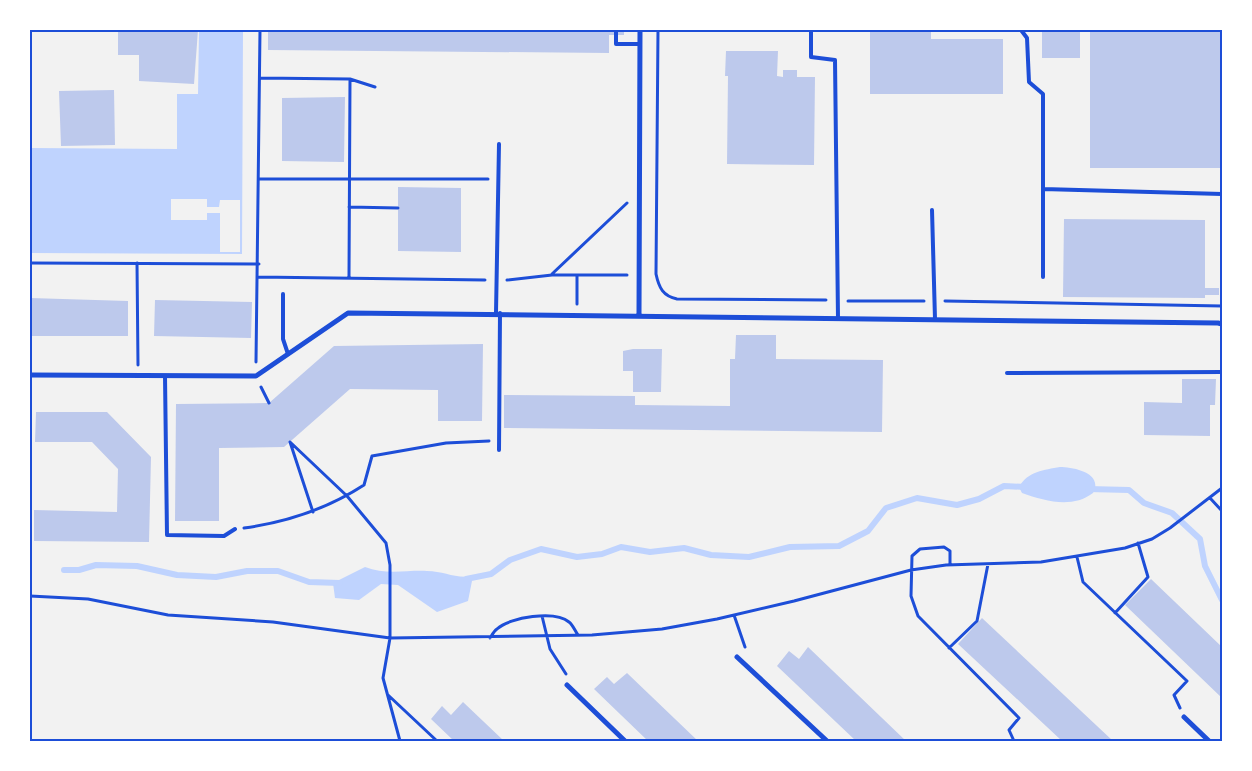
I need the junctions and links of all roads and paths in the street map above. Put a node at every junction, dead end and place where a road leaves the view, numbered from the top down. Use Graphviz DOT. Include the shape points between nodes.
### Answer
graph roads {
  1 [pos="260,30"];
  2 [pos="616,30"];
  3 [pos="640,30"];
  4 [pos="658,30"];
  5 [pos="810,30"];
  6 [pos="1020,30"];
  7 [pos="639,44"];
  8 [pos="260,78"];
  9 [pos="350,79"];
  10 [pos="375,87"];
  11 [pos="499,144"];
  12 [pos="259,178"];
  13 [pos="349,179"];
  14 [pos="498,179"];
  15 [pos="1043,189"];
  16 [pos="1222,194"];
  17 [pos="639,195"];
  18 [pos="349,207"];
  19 [pos="398,208"];
  20 [pos="932,210"];
  21 [pos="30,263"];
  22 [pos="137,263"];
  23 [pos="259,264"];
  24 [pos="639,274"];
  25 [pos="656,274"];
  26 [pos="552,275"];
  27 [pos="576,275"];
  28 [pos="258,276"];
  29 [pos="349,277"];
  30 [pos="1043,277"];
  31 [pos="496,280"];
  32 [pos="283,294"];
  33 [pos="498,313"];
  34 [pos="577,315"];
  35 [pos="639,315"];
  36 [pos="838,318"];
  37 [pos="935,320"];
  38 [pos="1222,324"];
  39 [pos="288,354"];
  40 [pos="1222,372"];
  41 [pos="1007,374"];
  42 [pos="30,375"];
  43 [pos="138,375"];
  44 [pos="164,376"];
  45 [pos="256,376"];
  46 [pos="269,403"];
  47 [pos="499,441"];
  48 [pos="499,450"];
  49 [pos="1222,488"];
  50 [pos="347,496"];
  51 [pos="1210,498"];
  52 [pos="1222,511"];
  53 [pos="313,512"];
  54 [pos="235,529"];
  55 [pos="1138,543"];
  56 [pos="1076,557"];
  57 [pos="988,564"];
  58 [pos="950,565"];
  59 [pos="911,570"];
  60 [pos="30,596"];
  61 [pos="1115,612"];
  62 [pos="734,615"];
  63 [pos="542,616"];
  64 [pos="578,636"];
  65 [pos="546,637"];
  66 [pos="390,638"];
  67 [pos="490,638"];
  68 [pos="949,648"];
  69 [pos="737,657"];
  70 [pos="567,685"];
  71 [pos="388,695"];
  72 [pos="1184,717"];
  73 [pos="400,741"];
  74 [pos="437,741"];
  75 [pos="625,741"];
  76 [pos="827,741"];
  77 [pos="1014,741"];
  78 [pos="1209,741"];
  1 -- 8 [label="path"];
  2 -- 7 [label="lane" via="616,44"];
  3 -- 7 [label="street"];
  4 -- 25 [label="path"];
  5 -- 36 [label="lane" via="811,57 835,60"];
  6 -- 15 [label="lane" via="1027,38 1030,82 1043,94"];
  7 -- 17 [label="street"];
  8 -- 9 [label="path"];
  8 -- 12 [label="path"];
  9 -- 10 [label="path"];
  9 -- 13 [label="path"];
  11 -- 14 [label="lane"];
  12 -- 13 [label="path"];
  12 -- 23 [label="path"];
  13 -- 14 [label="path"];
  13 -- 18 [label="path"];
  14 -- 31 [label="lane"];
  15 -- 16 [label="lane"];
  15 -- 30 [label="lane"];
  17 -- 24 [label="street"];
  17 -- 26 [label="path" via="624,204"];
  18 -- 19 [label="path"];
  18 -- 29 [label="path"];
  20 -- 37 [label="lane"];
  21 -- 22 [label="path"];
  22 -- 23 [label="path"];
  22 -- 43 [label="path"];
  23 -- 28 [label="path"];
  24 -- 27 [label="path"];
  24 -- 35 [label="street"];
  26 -- 27 [label="path"];
  26 -- 31 [label="path"];
  27 -- 34 [label="path"];
  28 -- 29 [label="path"];
  28 -- 45 [label="path"];
  29 -- 31 [label="path"];
  31 -- 33 [label="lane"];
  32 -- 39 [label="lane" via="283,339"];
  33 -- 34 [label="street"];
  33 -- 39 [label="street" via="348,313"];
  33 -- 47 [label="lane"];
  34 -- 35 [label="street"];
  35 -- 36 [label="street"];
  36 -- 37 [label="street"];
  37 -- 38 [label="street"];
  39 -- 45 [label="street"];
  40 -- 41 [label="lane"];
  42 -- 43 [label="street"];
  43 -- 44 [label="street"];
  44 -- 45 [label="street"];
  44 -- 54 [label="lane" via="167,534 224,536"];
  45 -- 46 [label="path"];
  47 -- 48 [label="lane"];
  47 -- 50 [label="path" via="446,443 372,456 364,485"];
  49 -- 51 [label="path"];
  50 -- 53 [label="path"];
  50 -- 53 [label="path" via="290,442"];
  50 -- 66 [label="path" via="386,543 390,565"];
  51 -- 52 [label="path"];
  51 -- 55 [label="path" via="1170,528"];
  53 -- 54 [label="path" via="273,524"];
  55 -- 56 [label="path"];
  55 -- 61 [label="path" via="1148,577"];
  56 -- 57 [label="path"];
  56 -- 61 [label="path" via="1084,582"];
  57 -- 58 [label="path"];
  57 -- 68 [label="path" via="977,621"];
  58 -- 59 [label="path"];
  58 -- 59 [label="path" via="950,551 934,546 916,552"];
  59 -- 62 [label="path"];
  59 -- 68 [label="path" via="912,596 918,616"];
  60 -- 66 [label="path" via="88,599 168,615 273,622"];
  61 -- 72 [label="path" via="1187,682 1174,695"];
  62 -- 64 [label="path" via="662,629"];
  62 -- 69 [label="path" via="746,648"];
  63 -- 64 [label="path" via="570,622"];
  63 -- 65 [label="path"];
  63 -- 67 [label="path" via="505,624 497,628"];
  64 -- 65 [label="path"];
  65 -- 67 [label="path"];
  65 -- 70 [label="path" via="550,649 566,671"];
  66 -- 67 [label="path"];
  66 -- 71 [label="path" via="383,678"];
  68 -- 77 [label="path" via="1019,718 1009,730"];
  69 -- 76 [label="street"];
  70 -- 75 [label="street"];
  71 -- 73 [label="path"];
  71 -- 74 [label="path"];
  72 -- 78 [label="street"];
}
